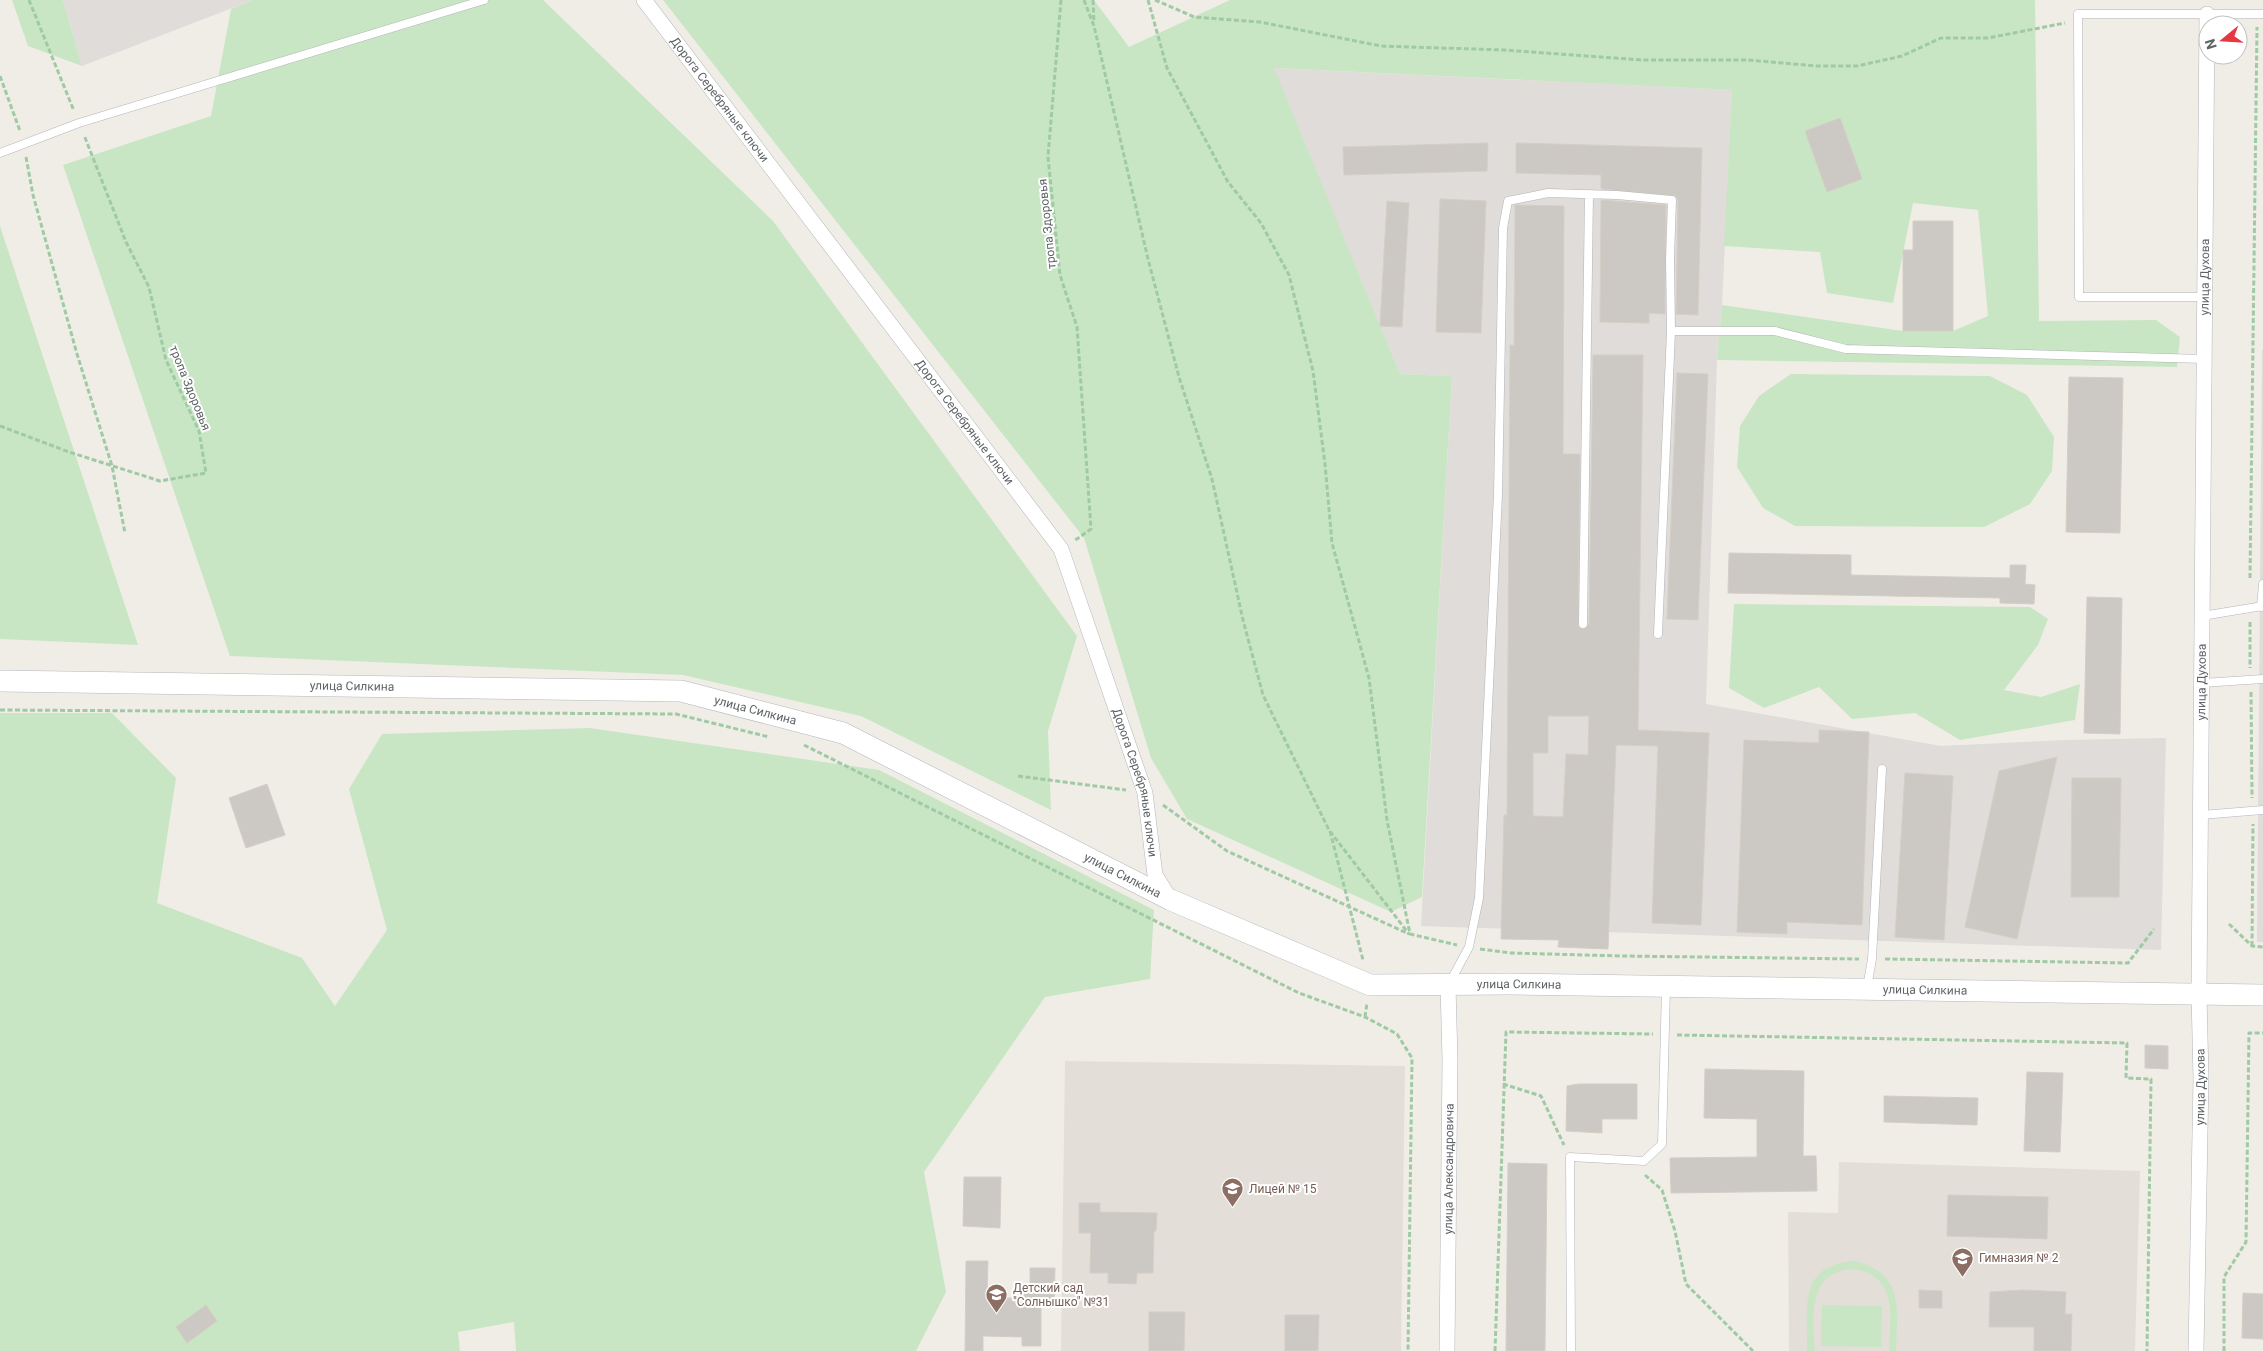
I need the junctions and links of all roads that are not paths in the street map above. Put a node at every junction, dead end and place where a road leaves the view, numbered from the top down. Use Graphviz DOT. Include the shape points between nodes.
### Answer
graph roads {
  1 [pos="484,0"];
  2 [pos="644,0"];
  3 [pos="2207,14"];
  4 [pos="2260,14"];
  5 [pos="0,153"];
  6 [pos="1589,194"];
  7 [pos="2205,296"];
  8 [pos="1671,331"];
  9 [pos="2204,360"];
  10 [pos="2263,584"];
  11 [pos="2262,607"];
  12 [pos="2202,616"];
  13 [pos="1583,624"];
  14 [pos="1658,634"];
  15 [pos="2263,679"];
  16 [pos="0,681"];
  17 [pos="2202,683"];
  18 [pos="1882,769"];
  19 [pos="2263,810"];
  20 [pos="2201,815"];
  21 [pos="1171,900"];
  22 [pos="1448,986"];
  23 [pos="1666,986"];
  24 [pos="1866,990"];
  25 [pos="2199,994"];
  26 [pos="2263,995"];
  27 [pos="1447,1351"];
  28 [pos="1571,1351"];
  29 [pos="2196,1351"];
  1 -- 5 [label="lane" via="79,123"];
  2 -- 21 [label="street, Дорога Серебряные ключи" via="1062,549 1145,793 1155,874"];
  3 -- 4 [label="lane"];
  3 -- 7 [label="street, улица Духова"];
  3 -- 7 [label="lane" via="2078,14 2079,297"];
  6 -- 8 [label="lane" via="1672,200"];
  6 -- 13 [label="lane"];
  6 -- 22 [label="lane" via="1548,194 1508,201 1503,228 1498,494 1479,898 1469,947"];
  7 -- 9 [label="street, улица Духова"];
  8 -- 9 [label="lane" via="1774,331 1846,349"];
  8 -- 14 [label="lane"];
  9 -- 12 [label="street, улица Духова"];
  10 -- 11 [label="lane"];
  11 -- 12 [label="lane"];
  12 -- 17 [label="street, улица Духова"];
  15 -- 17 [label="lane"];
  16 -- 21 [label="main road, улица Силкина" via="681,691 843,733"];
  17 -- 20 [label="street, улица Духова"];
  18 -- 24 [label="lane" via="1872,959"];
  19 -- 20 [label="lane"];
  20 -- 25 [label="street, улица Духова"];
  21 -- 22 [label="main road, улица Силкина" via="1370,985"];
  22 -- 23 [label="main road, улица Силкина"];
  22 -- 27 [label="street, улица Александровича"];
  23 -- 24 [label="main road, улица Силкина"];
  23 -- 28 [label="lane" via="1662,1144 1644,1160 1570,1157"];
  24 -- 25 [label="main road, улица Силкина"];
  25 -- 26 [label="main road, улица Силкина"];
  25 -- 29 [label="street, улица Духова" via="2201,1078"];
}
